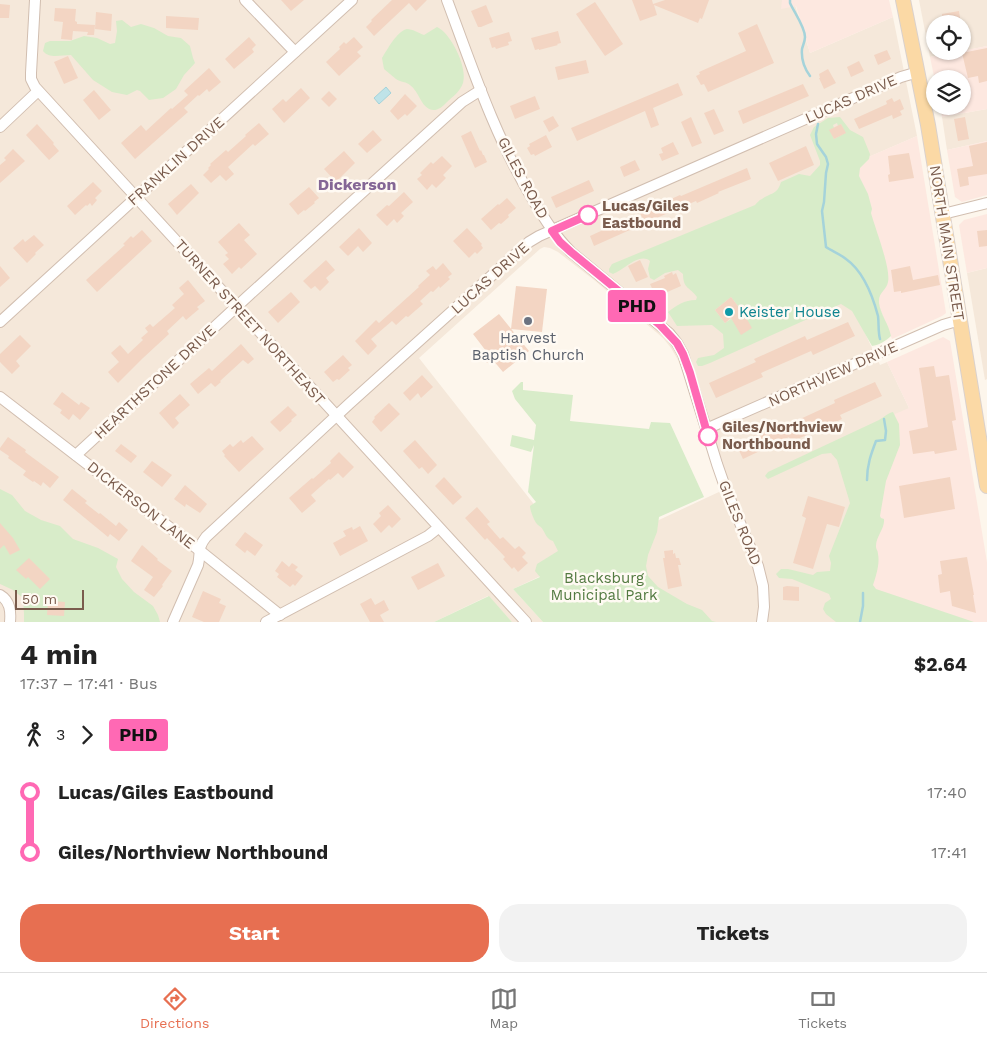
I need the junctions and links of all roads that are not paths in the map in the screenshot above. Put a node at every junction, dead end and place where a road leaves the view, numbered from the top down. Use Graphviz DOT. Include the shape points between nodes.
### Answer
graph roads {
  1 [pos="36,0"];
  2 [pos="245,0"];
  3 [pos="352,0"];
  4 [pos="446,0"];
  5 [pos="903,0"];
  6 [pos="295,52"];
  7 [pos="918,72"];
  8 [pos="481,90"];
  9 [pos="38,91"];
  10 [pos="0,126"];
  11 [pos="136,197"];
  12 [pos="987,203"];
  13 [pos="943,214"];
  14 [pos="552,231"];
  15 [pos="236,307"];
  16 [pos="960,320"];
  17 [pos="0,322"];
  18 [pos="0,397"];
  19 [pos="337,416"];
  20 [pos="706,429"];
  21 [pos="76,455"];
  22 [pos="987,486"];
  23 [pos="438,528"];
  24 [pos="199,550"];
  25 [pos="0,595"];
  26 [pos="280,615"];
  27 [pos="10,622"];
  28 [pos="173,622"];
  29 [pos="266,622"];
  30 [pos="526,622"];
  31 [pos="762,622"];
  1 -- 9 [label="street, TURNER STREET NORTHEAST" via="31,73"];
  2 -- 6 [label="street"];
  3 -- 6 [label="street, FRANKLIN DRIVE"];
  4 -- 8 [label="street, GILES ROAD"];
  5 -- 7 [label="main road, NORTH MAIN STREET"];
  6 -- 11 [label="street, FRANKLIN DRIVE"];
  7 -- 13 [label="main road, NORTH MAIN STREET"];
  7 -- 14 [label="street, LUCAS DRIVE"];
  8 -- 14 [label="street, GILES ROAD" via="514,166"];
  8 -- 15 [label="street, HEARTHSTONE DRIVE" via="462,102"];
  9 -- 10 [label="street"];
  9 -- 11 [label="street, TURNER STREET NORTHEAST"];
  11 -- 15 [label="street, TURNER STREET NORTHEAST"];
  11 -- 17 [label="street, FRANKLIN DRIVE"];
  12 -- 13 [label="street"];
  13 -- 16 [label="main road, NORTH MAIN STREET"];
  14 -- 19 [label="street, LUCAS DRIVE" via="528,242"];
  14 -- 20 [label="street, GILES ROAD" via="571,252 660,325 677,343 690,373"];
  15 -- 19 [label="street, TURNER STREET NORTHEAST"];
  15 -- 21 [label="street, HEARTHSTONE DRIVE"];
  16 -- 20 [label="street, NORTHVIEW DRIVE"];
  16 -- 22 [label="main road, NORTH MAIN STREET"];
  18 -- 21 [label="street, DICKERSON LANE"];
  19 -- 23 [label="street, TURNER STREET NORTHEAST"];
  19 -- 24 [label="street, LUCAS DRIVE" via="206,537"];
  20 -- 31 [label="street, GILES ROAD" via="725,487 758,566 763,586"];
  21 -- 24 [label="street, DICKERSON LANE"];
  23 -- 26 [label="street"];
  23 -- 30 [label="street, TURNER STREET NORTHEAST"];
  24 -- 26 [label="street, DICKERSON LANE"];
  24 -- 28 [label="street, LUCAS DRIVE" via="198,565"];
  25 -- 27 [label="street" via="9,605"];
  26 -- 29 [label="street"];
}
